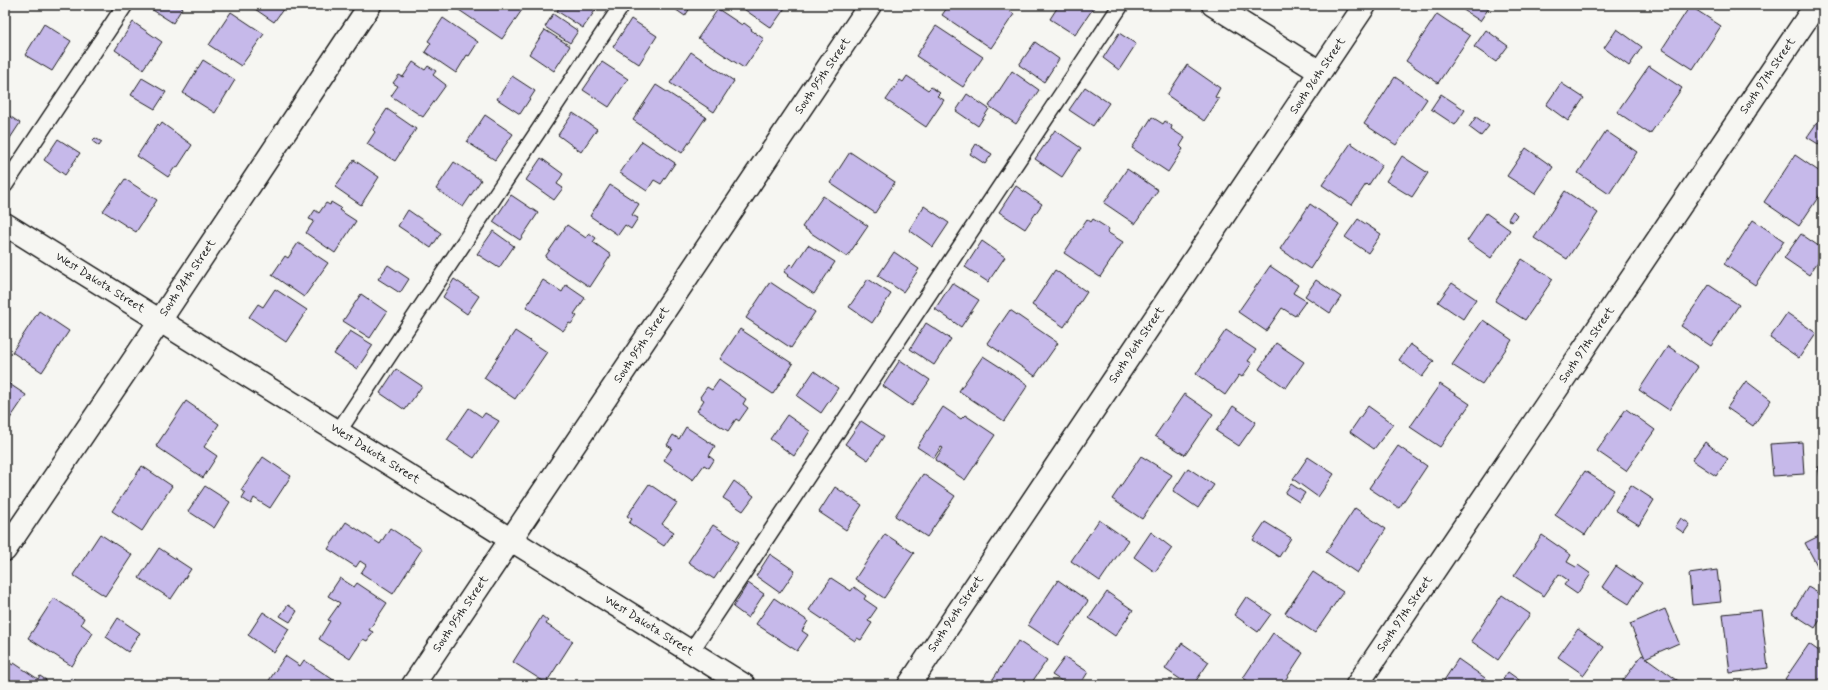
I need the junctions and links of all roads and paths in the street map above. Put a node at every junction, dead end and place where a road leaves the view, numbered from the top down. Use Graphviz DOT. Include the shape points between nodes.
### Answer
graph roads {
  1 [pos="125,5"];
  2 [pos="370,5"];
  3 [pos="622,5"];
  4 [pos="870,5"];
  5 [pos="1121,5"];
  6 [pos="1213,5"];
  7 [pos="1365,5"];
  8 [pos="1816,5"];
  9 [pos="1320,72"];
  10 [pos="5,185"];
  11 [pos="5,224"];
  12 [pos="160,320"];
  13 [pos="338,432"];
  14 [pos="511,539"];
  15 [pos="5,550"];
  16 [pos="690,653"];
  17 [pos="413,685"];
  18 [pos="744,685"];
  19 [pos="909,685"];
  20 [pos="1357,685"];
  1 -- 10 [label="lane"];
  2 -- 12 [label="street, South 94th Street"];
  3 -- 13 [label="lane"];
  4 -- 14 [label="street, South 95th Street"];
  5 -- 16 [label="lane"];
  6 -- 9 [label="street"];
  7 -- 9 [label="street, South 96th Street"];
  8 -- 20 [label="street, South 97th Street"];
  9 -- 19 [label="street, South 96th Street"];
  11 -- 12 [label="street, West Dakota Street"];
  12 -- 13 [label="street, West Dakota Street"];
  12 -- 15 [label="street, South 94th Street"];
  13 -- 14 [label="street, West Dakota Street"];
  14 -- 16 [label="street, West Dakota Street"];
  14 -- 17 [label="street, South 95th Street"];
  16 -- 18 [label="street, West Dakota Street"];
}
